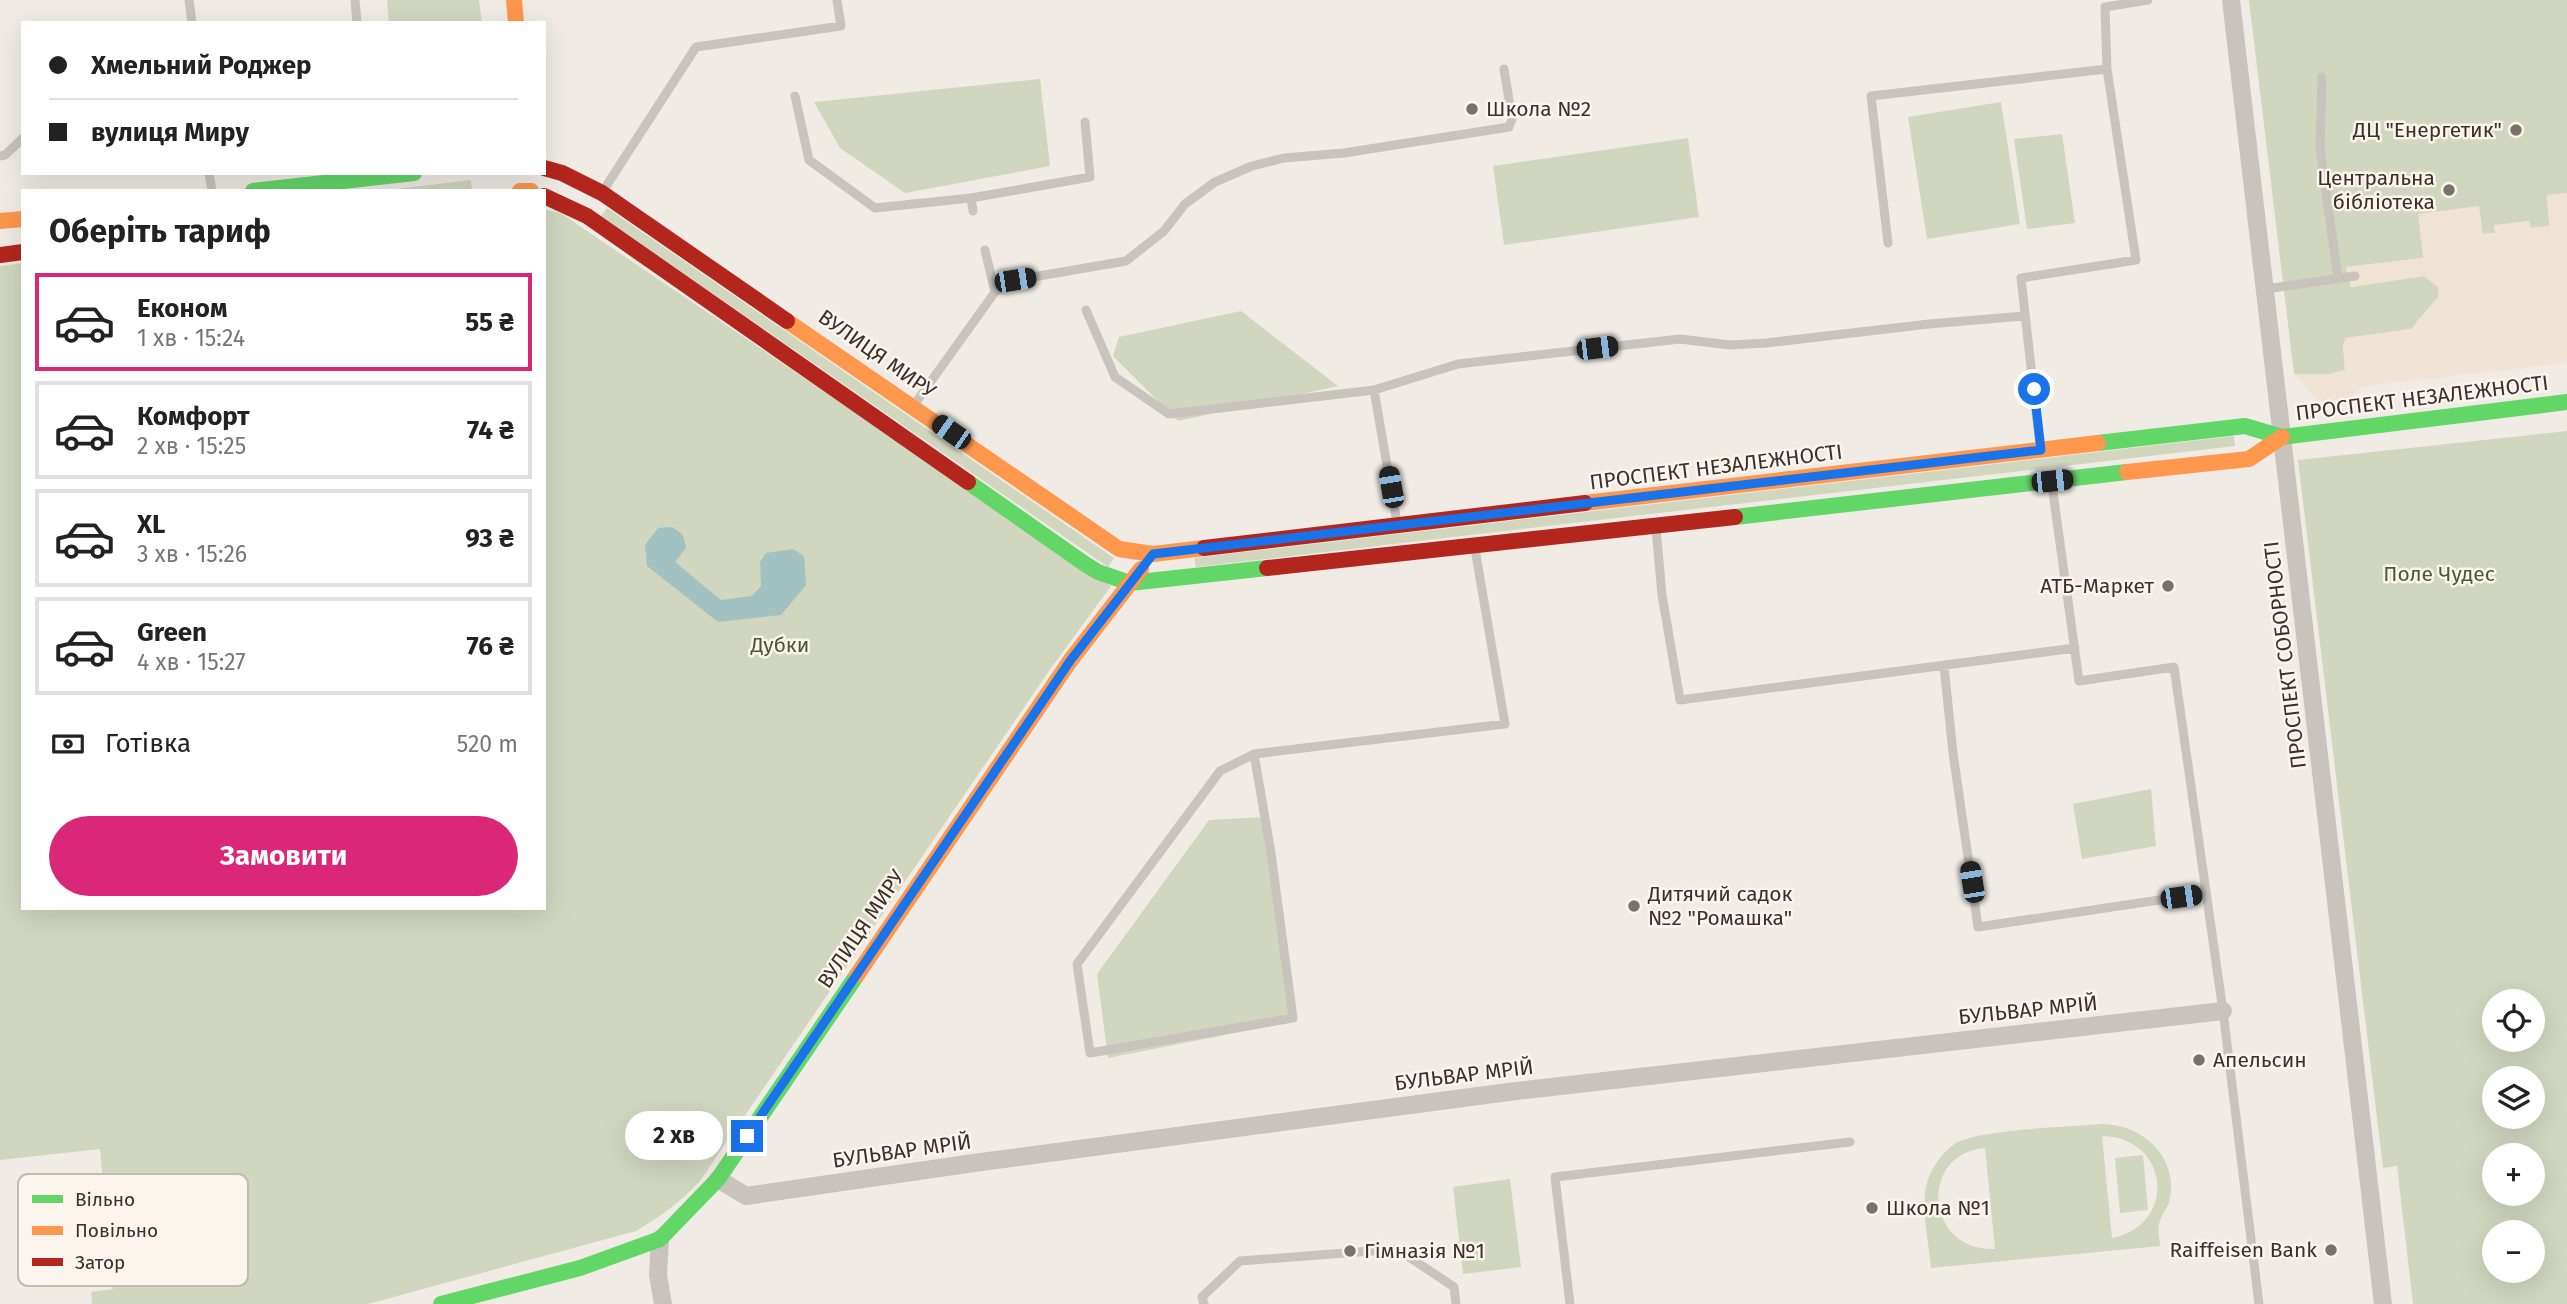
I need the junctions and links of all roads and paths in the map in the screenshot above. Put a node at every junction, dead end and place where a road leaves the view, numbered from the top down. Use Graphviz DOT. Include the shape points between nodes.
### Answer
graph roads {
  1 [pos="190,0"];
  2 [pos="355,0"];
  3 [pos="514,0"];
  4 [pos="837,0"];
  5 [pos="2148,0"];
  6 [pos="2231,0"];
  7 [pos="2104,3"];
  8 [pos="192,21"];
  9 [pos="357,21"];
  10 [pos="516,21"];
  11 [pos="1504,69"];
  12 [pos="2107,69"];
  13 [pos="2322,77"];
  14 [pos="795,96"];
  15 [pos="1085,122"];
  16 [pos="21,140"];
  17 [pos="0,156"];
  18 [pos="546,169"];
  19 [pos="396,175"];
  20 [pos="271,189"];
  21 [pos="602,193"];
  22 [pos="546,195"];
  23 [pos="971,198"];
  24 [pos="973,211"];
  25 [pos="21,219"];
  26 [pos="0,222"];
  27 [pos="1888,243"];
  28 [pos="985,250"];
  29 [pos="21,252"];
  30 [pos="0,255"];
  31 [pos="2354,276"];
  32 [pos="2338,279"];
  33 [pos="2266,289"];
  34 [pos="995,292"];
  35 [pos="1086,310"];
  36 [pos="2024,316"];
  37 [pos="1374,390"];
  38 [pos="2567,402"];
  39 [pos="913,407"];
  40 [pos="2282,437"];
  41 [pos="2041,450"];
  42 [pos="2052,481"];
  43 [pos="1656,525"];
  44 [pos="1397,526"];
  45 [pos="1475,547"];
  46 [pos="1153,554"];
  47 [pos="1130,583"];
  48 [pos="2075,648"];
  49 [pos="1944,666"];
  50 [pos="1254,754"];
  51 [pos="2206,893"];
  52 [pos="2223,1011"];
  53 [pos="1850,1142"];
  54 [pos="718,1179"];
  55 [pos="660,1238"];
  56 [pos="441,1304"];
  57 [pos="663,1304"];
  58 [pos="1203,1304"];
  59 [pos="1456,1304"];
  60 [pos="1570,1304"];
  61 [pos="2259,1304"];
  62 [pos="2383,1304"];
  1 -- 8 [label="lane"];
  2 -- 9 [label="lane"];
  3 -- 10 [label="street"];
  4 -- 21 [label="lane" via="841,26 696,47"];
  5 -- 7 [label="lane"];
  6 -- 33 [label="street, ПРОСПЕКТ СОБОРНОСТІ"];
  7 -- 12 [label="lane"];
  11 -- 34 [label="lane" via="1512,118 1509,127 1252,166 1215,182 1185,204 1164,231 1126,261 1015,280"];
  12 -- 27 [label="lane" via="1871,96"];
  12 -- 36 [label="lane" via="2136,260 2021,278"];
  13 -- 32 [label="lane" via="2320,149"];
  14 -- 23 [label="lane" via="809,160 875,208"];
  15 -- 23 [label="lane" via="1090,177"];
  16 -- 17 [label="lane"];
  18 -- 21 [label="street, ВУЛИЦЯ МИРУ"];
  19 -- 20 [label="street"];
  21 -- 39 [label="street, ВУЛИЦЯ МИРУ"];
  22 -- 47 [label="street" via="587,216 1085,564"];
  23 -- 24 [label="lane"];
  25 -- 26 [label="street"];
  28 -- 34 [label="lane"];
  29 -- 30 [label="street"];
  31 -- 32 [label="lane"];
  32 -- 33 [label="lane"];
  33 -- 40 [label="street, ПРОСПЕКТ СОБОРНОСТІ"];
  34 -- 39 [label="lane"];
  35 -- 37 [label="lane" via="1115,377 1169,414"];
  36 -- 37 [label="lane" via="1766,343 1730,345 1680,338 1458,364"];
  36 -- 41 [label="lane"];
  37 -- 44 [label="lane"];
  38 -- 40 [label="street, ПРОСПЕКТ НЕЗАЛЕЖНОСТІ"];
  39 -- 46 [label="street, ВУЛИЦЯ МИРУ" via="1119,549"];
  40 -- 41 [label="street, ПРОСПЕКТ НЕЗАЛЕЖНОСТІ" via="2245,426"];
  40 -- 42 [label="street, ПРОСПЕКТ НЕЗАЛЕЖНОСТІ" via="2249,459"];
  40 -- 62 [label="street, ПРОСПЕКТ СОБОРНОСТІ"];
  41 -- 44 [label="street, ПРОСПЕКТ НЕЗАЛЕЖНОСТІ"];
  42 -- 43 [label="street, ПРОСПЕКТ НЕЗАЛЕЖНОСТІ"];
  42 -- 48 [label="lane"];
  43 -- 45 [label="street, ПРОСПЕКТ НЕЗАЛЕЖНОСТІ"];
  43 -- 49 [label="lane" via="1680,700"];
  44 -- 46 [label="street, ПРОСПЕКТ НЕЗАЛЕЖНОСТІ"];
  45 -- 47 [label="street, ПРОСПЕКТ НЕЗАЛЕЖНОСТІ"];
  45 -- 50 [label="lane" via="1505,724"];
  46 -- 47 [label="street, ВУЛИЦЯ МИРУ"];
  47 -- 54 [label="street, ВУЛИЦЯ МИРУ" via="1070,661"];
  48 -- 49 [label="lane"];
  48 -- 51 [label="lane" via="2079,681 2174,667"];
  49 -- 51 [label="lane" via="1978,927"];
  50 -- 50 [label="lane" via="1220,771 1077,964 1090,1053 1293,1018"];
  51 -- 52 [label="lane"];
  52 -- 54 [label="street, БУЛЬВАР МРІЙ" via="1516,1091 746,1196"];
  52 -- 61 [label="lane"];
  53 -- 60 [label="lane" via="1555,1177"];
  54 -- 55 [label="street, ВУЛИЦЯ МИРУ"];
  55 -- 56 [label="street" via="580,1268"];
  55 -- 57 [label="street" via="658,1275"];
  58 -- 59 [label="lane" via="1202,1297 1240,1261 1397,1249 1454,1287"];
}
